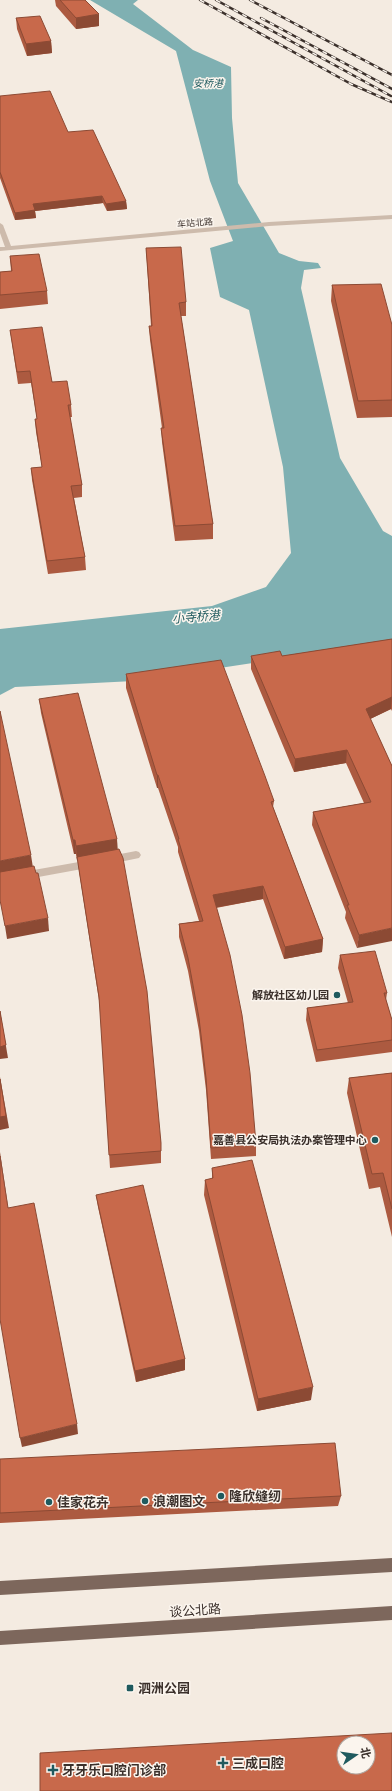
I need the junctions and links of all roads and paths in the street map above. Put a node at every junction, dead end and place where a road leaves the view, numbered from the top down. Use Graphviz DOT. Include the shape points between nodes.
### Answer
graph roads {
  1 [pos="392,217"];
  2 [pos="0,225"];
  3 [pos="9,248"];
  4 [pos="0,249"];
  5 [pos="136,855"];
  6 [pos="0,880"];
  7 [pos="392,1565"];
  8 [pos="0,1588"];
  9 [pos="392,1613"];
  10 [pos="0,1638"];
  1 -- 3 [label="street, 车站北路" via="269,224"];
  2 -- 3 [label="street"];
  3 -- 4 [label="street, 车站北路"];
  5 -- 6 [label="street"];
  7 -- 8 [label="main road"];
  9 -- 10 [label="main road, 谈公北路"];
}
